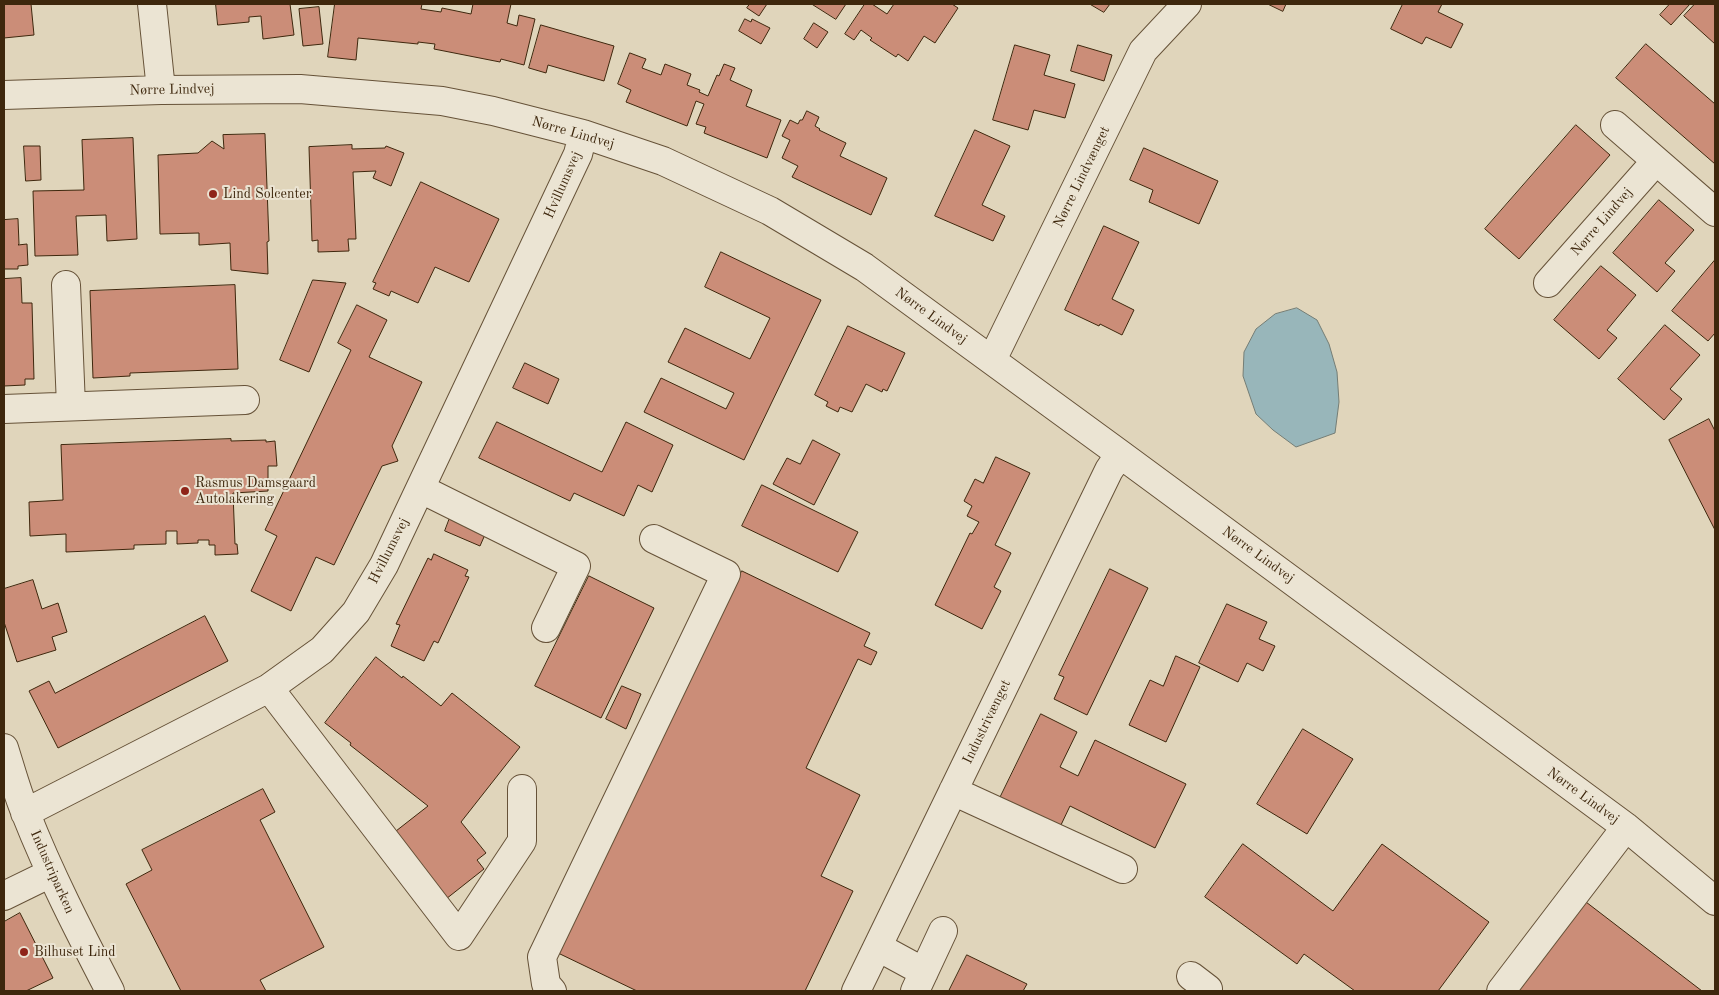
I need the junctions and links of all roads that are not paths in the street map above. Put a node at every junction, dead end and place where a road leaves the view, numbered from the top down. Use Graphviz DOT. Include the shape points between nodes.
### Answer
graph roads {
  1 [pos="152,4"];
  2 [pos="1187,4"];
  3 [pos="161,90"];
  4 [pos="4,95"];
  5 [pos="1615,125"];
  6 [pos="583,134"];
  7 [pos="1656,161"];
  8 [pos="1715,212"];
  9 [pos="1548,283"];
  10 [pos="66,285"];
  11 [pos="992,360"];
  12 [pos="245,400"];
  13 [pos="71,406"];
  14 [pos="4,409"];
  15 [pos="1120,454"];
  16 [pos="420,488"];
  17 [pos="654,539"];
  18 [pos="546,628"];
  19 [pos="269,688"];
  20 [pos="4,748"];
  21 [pos="522,790"];
  22 [pos="953,791"];
  23 [pos="25,813"];
  24 [pos="1626,827"];
  25 [pos="1123,869"];
  26 [pos="51,873"];
  27 [pos="4,896"];
  28 [pos="1715,901"];
  29 [pos="943,931"];
  30 [pos="878,947"];
  31 [pos="919,982"];
  32 [pos="110,991"];
  33 [pos="552,991"];
  34 [pos="856,991"];
  35 [pos="1501,991"];
  1 -- 3 [label="street"];
  2 -- 11 [label="street, Nørre Lindvænget" via="1144,51"];
  3 -- 4 [label="street, Nørre Lindvej"];
  3 -- 6 [label="street, Nørre Lindvej" via="300,88 442,101"];
  5 -- 7 [label="street"];
  6 -- 11 [label="street, Nørre Lindvej" via="663,161 770,210 864,267"];
  6 -- 16 [label="street, Hvillumsvej" via="578,154"];
  7 -- 8 [label="street"];
  7 -- 9 [label="street, Nørre Lindvej"];
  10 -- 13 [label="street"];
  11 -- 15 [label="street, Nørre Lindvej"];
  12 -- 13 [label="street"];
  13 -- 14 [label="street"];
  15 -- 22 [label="street, Industrivænget" via="1109,470"];
  15 -- 24 [label="street, Nørre Lindvej"];
  16 -- 18 [label="street" via="576,566"];
  16 -- 19 [label="street, Hvillumsvej" via="384,565 356,612 322,650"];
  17 -- 33 [label="street" via="726,574 542,957 546,984"];
  19 -- 21 [label="street" via="459,936 522,841"];
  19 -- 23 [label="street, Hvillumsvej"];
  20 -- 23 [label="street, Industriparken"];
  22 -- 25 [label="street"];
  22 -- 30 [label="street, Industrivænget"];
  23 -- 26 [label="street, Industriparken"];
  24 -- 28 [label="street, Nørre Lindvej"];
  24 -- 35 [label="street"];
  26 -- 27 [label="street"];
  26 -- 32 [label="street, Industriparken"];
  29 -- 31 [label="street"];
  30 -- 31 [label="street"];
  30 -- 34 [label="street, Industrivænget"];
}
